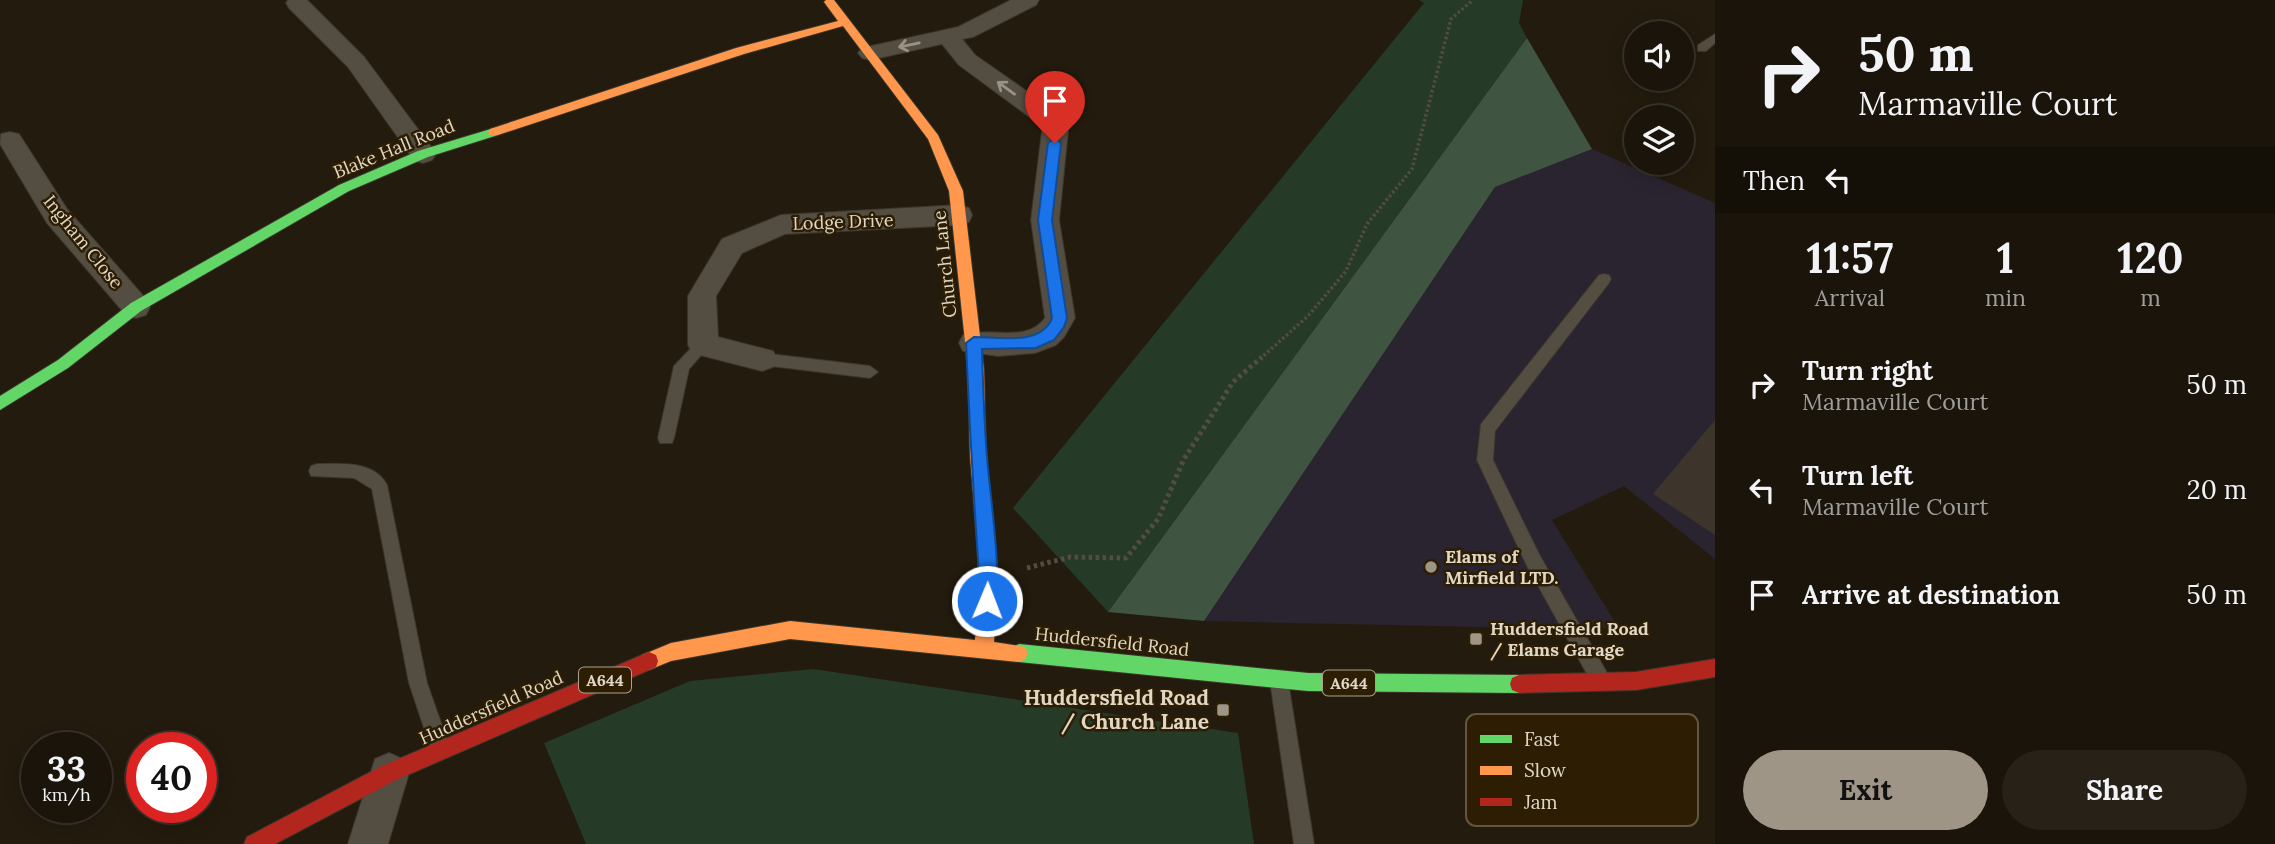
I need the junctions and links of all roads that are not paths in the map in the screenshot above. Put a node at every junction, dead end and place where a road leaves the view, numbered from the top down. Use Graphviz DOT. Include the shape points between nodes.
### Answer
graph roads {
  1 [pos="828,0"];
  2 [pos="1028,0"];
  3 [pos="297,3"];
  4 [pos="846,22"];
  5 [pos="947,36"];
  6 [pos="1715,37"];
  7 [pos="1702,47"];
  8 [pos="870,53"];
  9 [pos="10,141"];
  10 [pos="424,154"];
  11 [pos="959,215"];
  12 [pos="1604,279"];
  13 [pos="136,307"];
  14 [pos="974,343"];
  15 [pos="703,345"];
  16 [pos="762,359"];
  17 [pos="870,372"];
  18 [pos="0,404"];
  19 [pos="666,438"];
  20 [pos="317,471"];
  21 [pos="984,648"];
  22 [pos="1715,668"];
  23 [pos="1279,679"];
  24 [pos="1602,682"];
  25 [pos="441,751"];
  26 [pos="389,773"];
  27 [pos="254,844"];
  28 [pos="368,844"];
  29 [pos="1304,844"];
  1 -- 4 [label="main road, Church Lane"];
  2 -- 5 [label="street" via="980,26"];
  3 -- 10 [label="street" via="356,62"];
  4 -- 8 [label="main road, Church Lane"];
  4 -- 10 [label="main road, Blake Hall Road" via="740,51"];
  5 -- 8 [label="street, one-way"];
  14 -- 5 [label="street, one-way" via="1036,342 1056,327 1059,318 1045,220 1055,131 1049,119 967,60"];
  6 -- 7 [label="lane"];
  8 -- 11 [label="main road, Church Lane" via="934,138 956,191"];
  9 -- 13 [label="street, Ingham Close" via="57,216"];
  10 -- 13 [label="main road, Blake Hall Road" via="344,188"];
  11 -- 14 [label="main road, Church Lane"];
  11 -- 15 [label="street, Lodge Drive" via="780,225 732,246 702,296"];
  12 -- 24 [label="lane" via="1487,429 1485,460 1533,560"];
  13 -- 18 [label="main road, Blake Hall Road" via="63,364"];
  14 -- 21 [label="main road, Church Lane" via="989,578"];
  15 -- 16 [label="street"];
  15 -- 19 [label="lane" via="682,366"];
  16 -- 17 [label="lane"];
  20 -- 25 [label="lane" via="357,471 379,485 418,683"];
  21 -- 23 [label="main road, Huddersfield Road / A644"];
  21 -- 25 [label="main road, Huddersfield Road / A644" via="790,630 671,652"];
  22 -- 24 [label="main road, Huddersfield Road / A644"];
  23 -- 24 [label="main road, Huddersfield Road / A644" via="1461,685"];
  23 -- 29 [label="lane"];
  25 -- 26 [label="main road, Huddersfield Road / A644"];
  26 -- 27 [label="main road, Huddersfield Road / A644"];
  26 -- 28 [label="street"];
}
